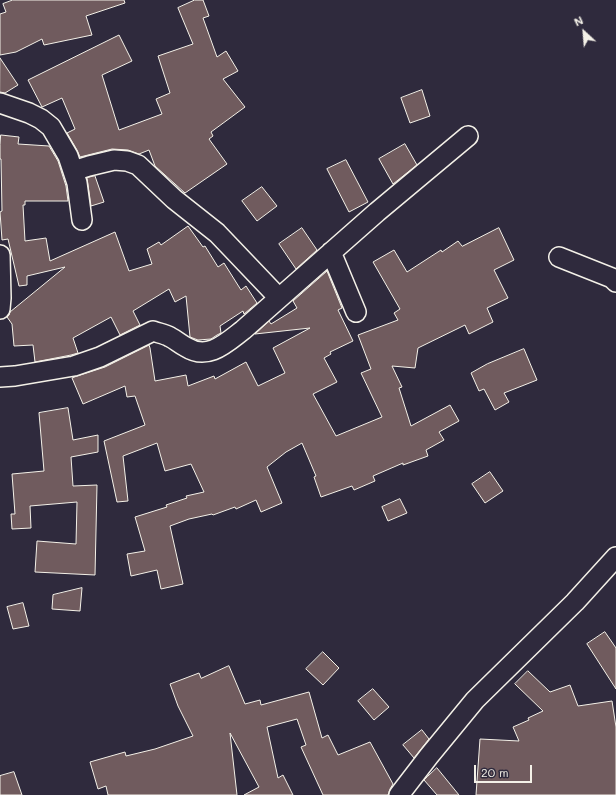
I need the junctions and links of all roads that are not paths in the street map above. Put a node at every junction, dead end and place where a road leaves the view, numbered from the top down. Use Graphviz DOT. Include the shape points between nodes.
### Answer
graph roads {
  1 [pos="0,103"];
  2 [pos="468,136"];
  3 [pos="74,171"];
  4 [pos="82,220"];
  5 [pos="331,252"];
  6 [pos="0,256"];
  7 [pos="559,257"];
  8 [pos="616,282"];
  9 [pos="279,298"];
  10 [pos="0,309"];
  11 [pos="356,312"];
  12 [pos="0,377"];
  13 [pos="616,557"];
  14 [pos="399,795"];
  1 -- 3 [label="street" via="29,113 51,127"];
  2 -- 5 [label="street"];
  3 -- 4 [label="street"];
  3 -- 9 [label="street" via="114,160 138,165 174,199 217,233"];
  5 -- 9 [label="street"];
  5 -- 11 [label="street"];
  6 -- 10 [label="street"];
  7 -- 8 [label="street" via="612,278"];
  9 -- 12 [label="street" via="222,346 208,352 197,352 169,336 153,331 100,357 74,366"];
  13 -- 14 [label="street" via="575,602 475,700"];
}
